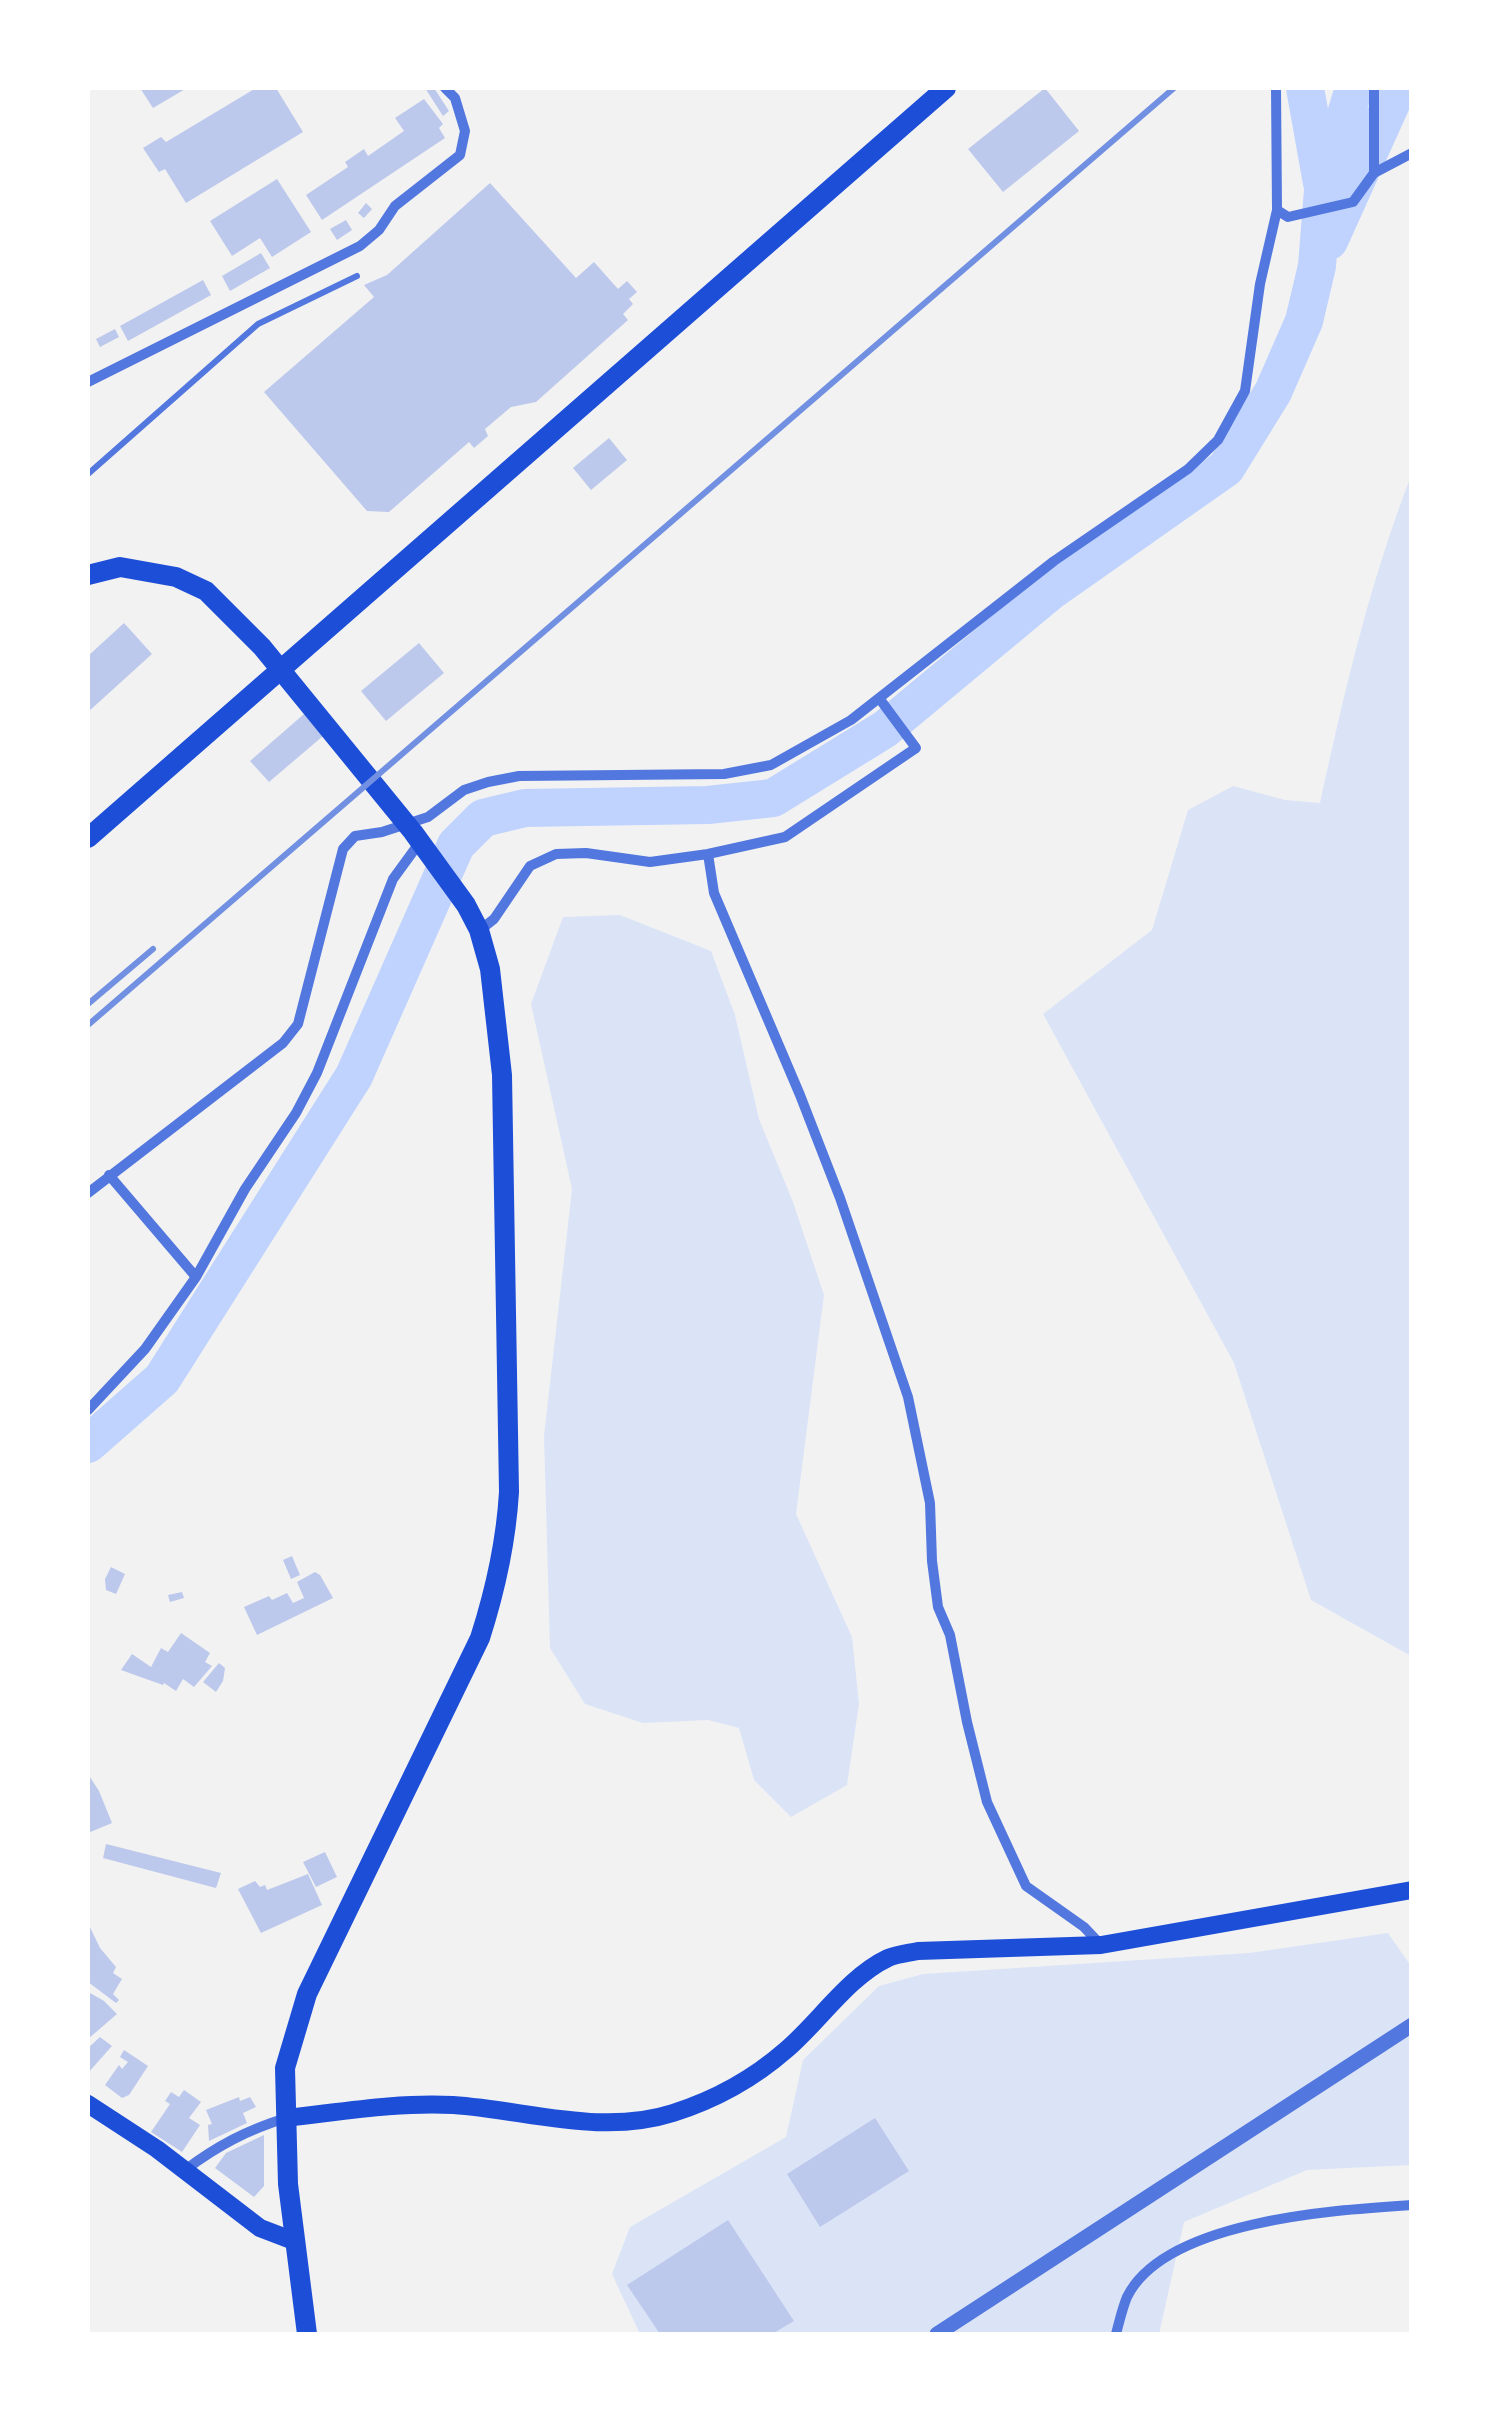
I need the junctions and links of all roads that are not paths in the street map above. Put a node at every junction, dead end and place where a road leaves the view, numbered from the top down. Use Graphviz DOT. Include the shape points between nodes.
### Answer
graph roads {
  1 [pos="446,88"];
  2 [pos="946,88"];
  3 [pos="1276,88"];
  4 [pos="1374,88"];
  5 [pos="1412,153"];
  6 [pos="1374,173"];
  7 [pos="1282,214"];
  8 [pos="358,276"];
  9 [pos="88,382"];
  10 [pos="88,474"];
  11 [pos="88,575"];
  12 [pos="879,698"];
  13 [pos="88,838"];
  14 [pos="420,842"];
  15 [pos="708,854"];
  16 [pos="479,930"];
  17 [pos="109,1175"];
  18 [pos="88,1193"];
  19 [pos="196,1277"];
  20 [pos="88,1410"];
  21 [pos="1412,1890"];
  22 [pos="1101,1944"];
  23 [pos="1412,2025"];
  24 [pos="88,2104"];
  25 [pos="286,2118"];
  26 [pos="185,2170"];
  27 [pos="1412,2205"];
  28 [pos="294,2241"];
  29 [pos="306,2334"];
  30 [pos="937,2334"];
  31 [pos="1116,2334"];
  1 -- 9 [label="street" via="465,130 460,155 394,206 360,246"];
  2 -- 13 [label="main road"];
  3 -- 7 [label="street"];
  4 -- 6 [label="street"];
  5 -- 6 [label="street"];
  6 -- 7 [label="street" via="1353,202"];
  7 -- 12 [label="street" via="1260,284 1245,392 1218,440"];
  8 -- 10 [label="lane" via="258,324"];
  11 -- 14 [label="main road" via="120,567 206,591 262,647"];
  12 -- 15 [label="street" via="916,748 785,837"];
  12 -- 17 [label="street" via="771,765 724,774 519,776 464,790 428,817 355,836 343,849 298,1024 283,1043"];
  14 -- 16 [label="main road"];
  14 -- 19 [label="street" via="393,879 303,1100"];
  15 -- 16 [label="street" via="650,862 556,854 530,866"];
  15 -- 22 [label="street" via="714,894 807,1112 908,1397 930,1503 938,1608 950,1635 986,1802 1026,1886"];
  16 -- 25 [label="main road" via="498,1016 502,1076 506,1541 464,1674 306,1994 286,2068"];
  17 -- 18 [label="street"];
  17 -- 19 [label="street"];
  19 -- 20 [label="street" via="144,1349"];
  21 -- 22 [label="main road"];
  22 -- 25 [label="main road" via="948,1949 889,1958 785,2051 731,2089 635,2124 406,2104"];
  23 -- 30 [label="street"];
  24 -- 26 [label="main road"];
  25 -- 26 [label="street" via="214,2148"];
  25 -- 28 [label="main road"];
  26 -- 28 [label="main road" via="260,2228"];
  27 -- 31 [label="street" via="1276,2218 1210,2238 1160,2260 1128,2295"];
  28 -- 29 [label="main road"];
}
